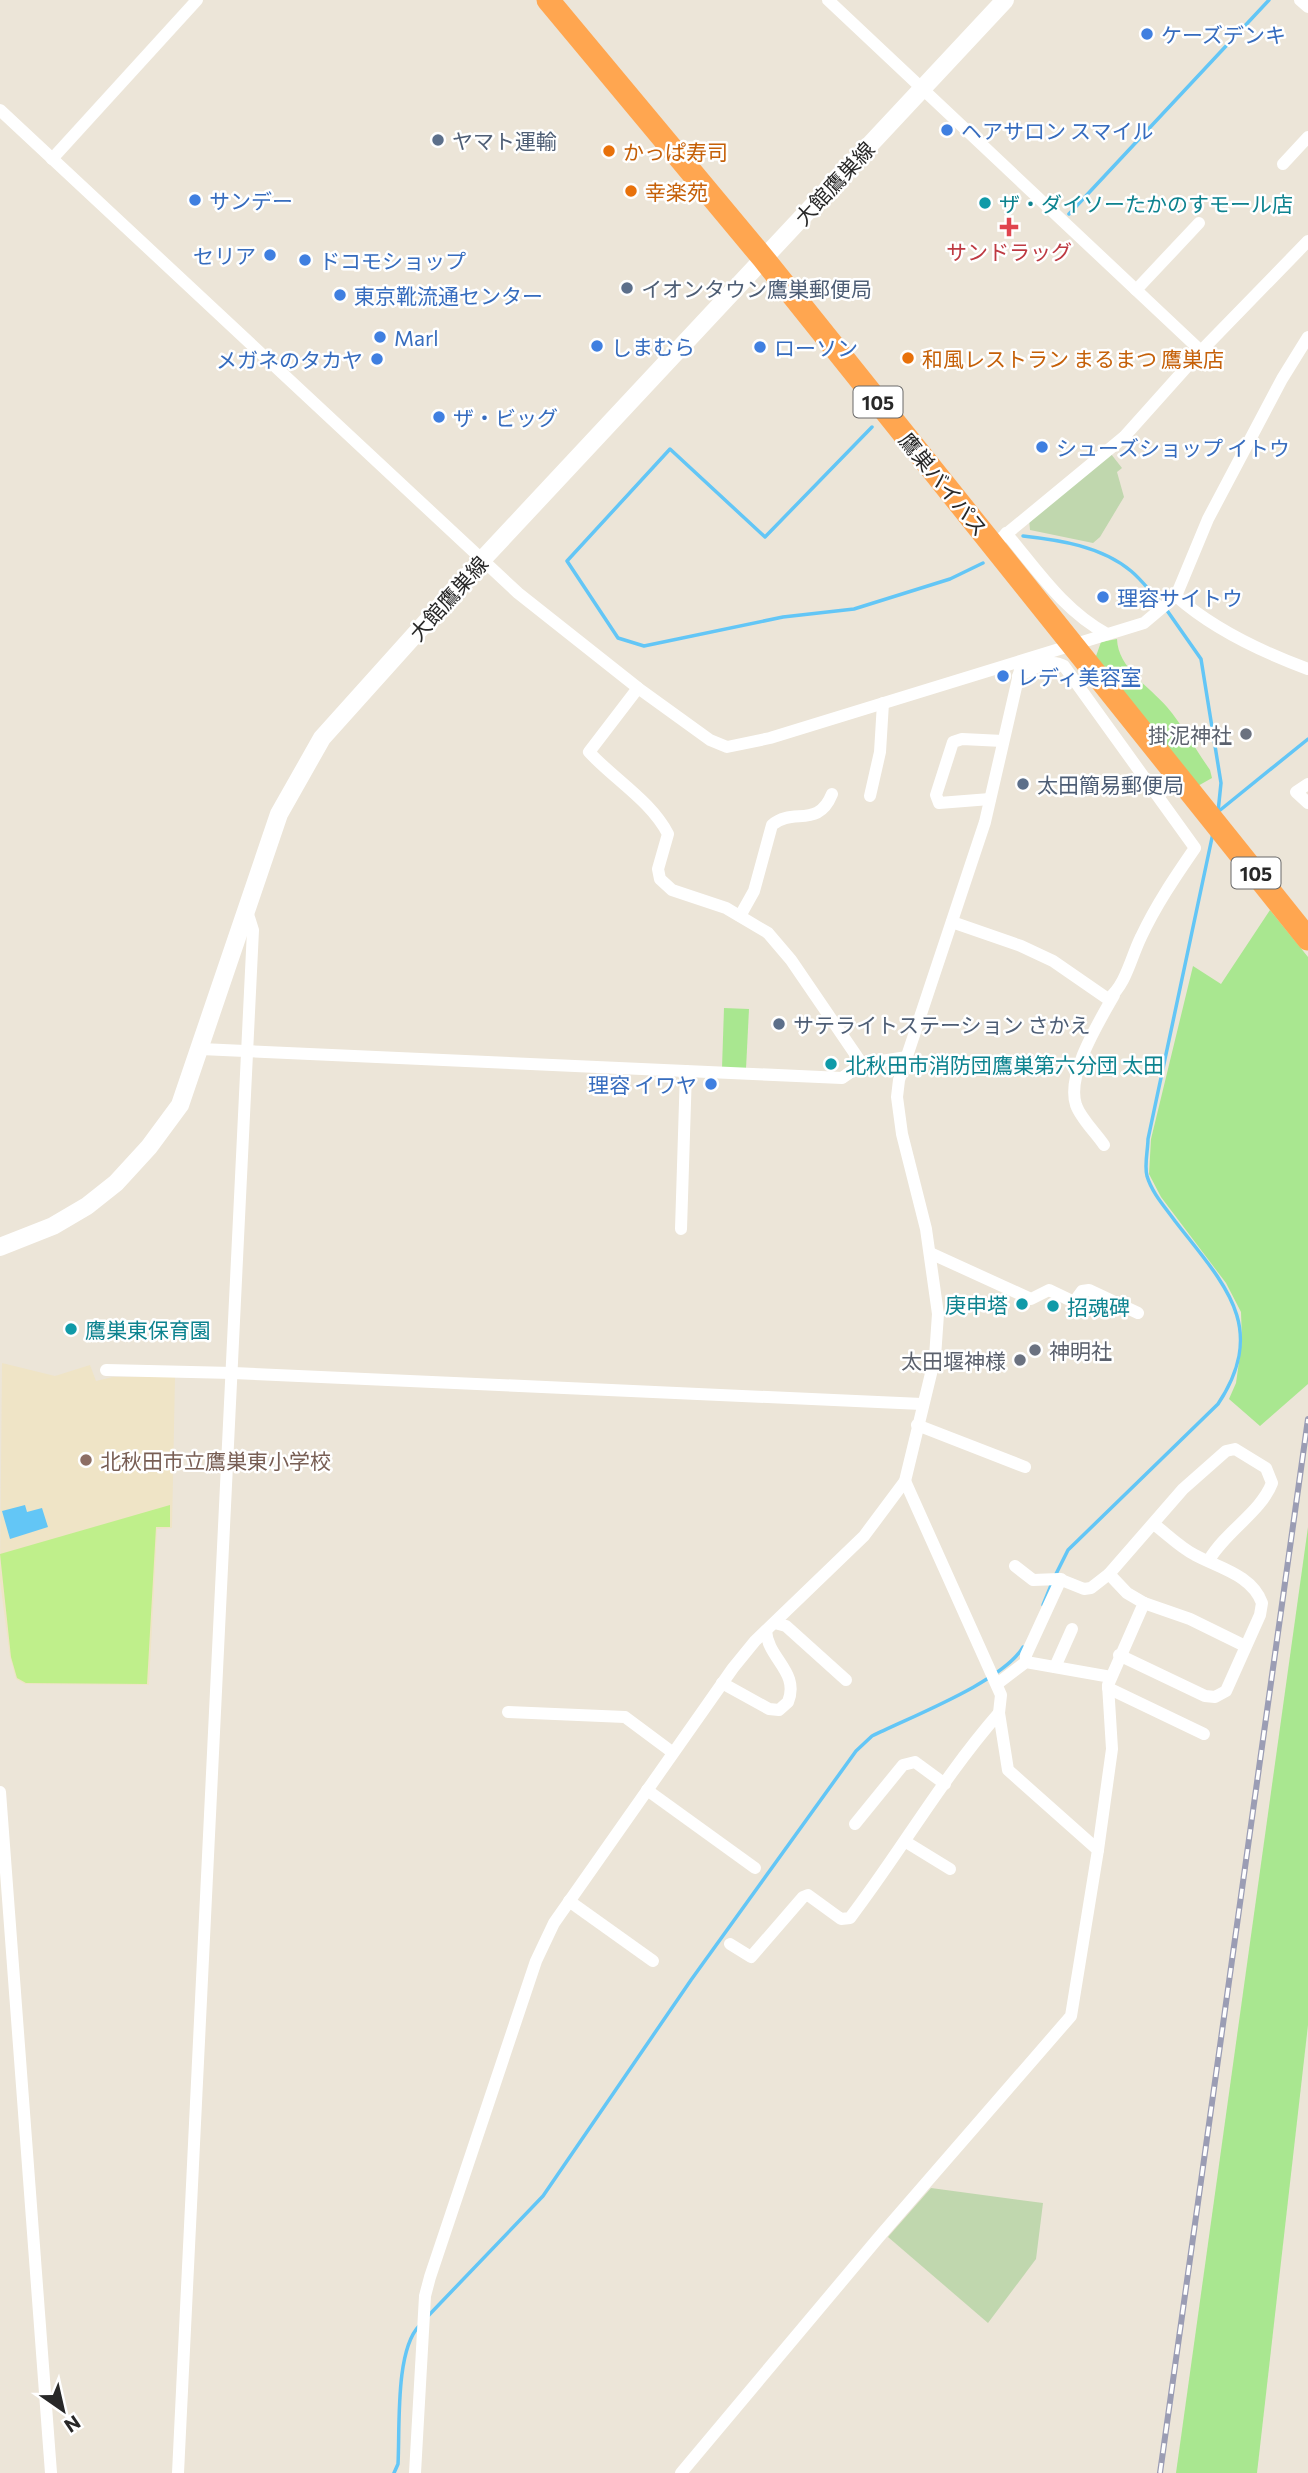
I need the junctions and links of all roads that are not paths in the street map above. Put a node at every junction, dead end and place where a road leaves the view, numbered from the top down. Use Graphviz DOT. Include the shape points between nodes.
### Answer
graph roads {
  1 [pos="197,0"];
  2 [pos="548,0"];
  3 [pos="828,0"];
  4 [pos="1005,0"];
  5 [pos="1300,0"];
  6 [pos="1308,7"];
  7 [pos="923,88"];
  8 [pos="0,110"];
  9 [pos="1308,137"];
  10 [pos="52,159"];
  11 [pos="1283,164"];
  12 [pos="1199,223"];
  13 [pos="1308,241"];
  14 [pos="763,258"];
  15 [pos="1136,290"];
  16 [pos="1308,337"];
  17 [pos="1201,351"];
  18 [pos="1000,539"];
  19 [pos="481,561"];
  20 [pos="1176,596"];
  21 [pos="1107,634"];
  22 [pos="1070,645"];
  23 [pos="1022,661"];
  24 [pos="1308,669"];
  25 [pos="1018,676"];
  26 [pos="638,688"];
  27 [pos="883,703"];
  28 [pos="1003,741"];
  29 [pos="1308,784"];
  30 [pos="832,794"];
  31 [pos="870,796"];
  32 [pos="990,799"];
  33 [pos="1308,803"];
  34 [pos="246,908"];
  35 [pos="740,916"];
  36 [pos="952,922"];
  37 [pos="1308,939"];
  38 [pos="1114,994"];
  39 [pos="201,1049"];
  40 [pos="247,1050"];
  41 [pos="908,1057"];
  42 [pos="862,1064"];
  43 [pos="686,1071"];
  44 [pos="1104,1145"];
  45 [pos="681,1229"];
  46 [pos="0,1247"];
  47 [pos="930,1253"];
  48 [pos="1138,1313"];
  49 [pos="106,1370"];
  50 [pos="233,1373"];
  51 [pos="922,1404"];
  52 [pos="917,1425"];
  53 [pos="1025,1467"];
  54 [pos="905,1481"];
  55 [pos="1155,1525"];
  56 [pos="1209,1560"];
  57 [pos="1016,1566"];
  58 [pos="1109,1574"];
  59 [pos="1056,1579"];
  60 [pos="1144,1603"];
  61 [pos="771,1627"];
  62 [pos="1072,1629"];
  63 [pos="1245,1646"];
  64 [pos="1119,1655"];
  65 [pos="1026,1661"];
  66 [pos="1055,1667"];
  67 [pos="993,1678"];
  68 [pos="846,1680"];
  69 [pos="1109,1682"];
  70 [pos="722,1683"];
  71 [pos="508,1712"];
  72 [pos="999,1713"];
  73 [pos="1205,1734"];
  74 [pos="672,1752"];
  75 [pos="945,1784"];
  76 [pos="647,1790"];
  77 [pos="0,1791"];
  78 [pos="855,1824"];
  79 [pos="906,1842"];
  80 [pos="1098,1850"];
  81 [pos="755,1868"];
  82 [pos="950,1869"];
  83 [pos="569,1901"];
  84 [pos="730,1944"];
  85 [pos="653,1961"];
  86 [pos="51,2473"];
  87 [pos="178,2473"];
  88 [pos="415,2473"];
  89 [pos="681,2473"];
  1 -- 10 [label="street"];
  2 -- 14 [label="highway, 鷹巣バイパス / 105"];
  3 -- 7 [label="street"];
  4 -- 7 [label="main road, 大館鷹巣線"];
  5 -- 6 [label="street"];
  7 -- 14 [label="main road, 大館鷹巣線"];
  7 -- 15 [label="street"];
  8 -- 10 [label="street"];
  9 -- 11 [label="street"];
  10 -- 19 [label="street"];
  12 -- 15 [label="street"];
  13 -- 17 [label="street"];
  14 -- 18 [label="highway, 鷹巣バイパス / 105"];
  14 -- 19 [label="main road, 大館鷹巣線"];
  15 -- 17 [label="street"];
  16 -- 20 [label="street" via="1208,519"];
  17 -- 18 [label="street" via="1124,437"];
  18 -- 21 [label="street" via="1085,622"];
  18 -- 22 [label="highway, 鷹巣バイパス / 105"];
  19 -- 26 [label="street"];
  19 -- 34 [label="main road, 大館鷹巣線" via="322,738 279,814"];
  20 -- 21 [label="street" via="1144,623"];
  20 -- 24 [label="street" via="1218,626"];
  21 -- 22 [label="street"];
  22 -- 23 [label="street"];
  22 -- 37 [label="highway, 鷹巣バイパス / 105"];
  23 -- 25 [label="street"];
  23 -- 27 [label="street"];
  25 -- 28 [label="street"];
  25 -- 38 [label="street" via="1046,663 1064,666 1195,848 1170,884"];
  26 -- 27 [label="street" via="710,740 727,747"];
  26 -- 35 [label="street" via="589,752 658,815 668,834 658,869 660,879 672,890"];
  27 -- 31 [label="street" via="880,752"];
  28 -- 32 [label="street"];
  28 -- 32 [label="street" via="953,742 936,795 939,803"];
  29 -- 33 [label="street" via="1296,792"];
  30 -- 35 [label="street" via="822,810 772,825 754,891"];
  32 -- 36 [label="street"];
  34 -- 39 [label="main road, 大館鷹巣線"];
  34 -- 40 [label="street" via="253,930"];
  35 -- 42 [label="street" via="768,933 792,960"];
  36 -- 38 [label="street" via="1053,961 1108,999"];
  36 -- 41 [label="street"];
  38 -- 44 [label="street" via="1077,1070 1074,1095 1077,1107"];
  39 -- 40 [label="street"];
  39 -- 46 [label="main road, 大館鷹巣線" via="180,1105 116,1183 53,1226"];
  40 -- 43 [label="street"];
  40 -- 50 [label="street"];
  41 -- 42 [label="street"];
  41 -- 47 [label="street" via="897,1097"];
  42 -- 43 [label="street" via="842,1077"];
  43 -- 45 [label="street"];
  47 -- 48 [label="street" via="1031,1299 1049,1290 1074,1302 1082,1291 1089,1290"];
  47 -- 51 [label="street" via="938,1314 935,1357"];
  49 -- 50 [label="street"];
  50 -- 51 [label="street"];
  50 -- 87 [label="street"];
  51 -- 52 [label="street"];
  52 -- 53 [label="street"];
  52 -- 54 [label="street"];
  54 -- 61 [label="street" via="864,1536"];
  54 -- 67 [label="street"];
  55 -- 56 [label="street" via="1182,1547"];
  55 -- 56 [label="street" via="1183,1489 1226,1451 1235,1449 1248,1456 1266,1468 1272,1483 1268,1494 1220,1542"];
  55 -- 58 [label="street"];
  56 -- 63 [label="street" via="1258,1594 1260,1615"];
  57 -- 59 [label="street" via="1034,1580"];
  58 -- 59 [label="street" via="1084,1589"];
  58 -- 60 [label="street"];
  59 -- 65 [label="street"];
  60 -- 63 [label="street"];
  60 -- 64 [label="street"];
  61 -- 68 [label="street" via="786,1626"];
  61 -- 70 [label="street"];
  61 -- 70 [label="street" via="771,1649 791,1680 788,1702 779,1710 769,1709"];
  62 -- 66 [label="street"];
  63 -- 64 [label="street" via="1226,1691 1215,1697"];
  64 -- 69 [label="street"];
  65 -- 66 [label="street"];
  65 -- 67 [label="street"];
  66 -- 69 [label="street"];
  67 -- 72 [label="street" via="1001,1695"];
  69 -- 73 [label="street"];
  69 -- 80 [label="street" via="1111,1749"];
  70 -- 74 [label="street"];
  71 -- 74 [label="street" via="625,1717"];
  72 -- 75 [label="street"];
  72 -- 80 [label="street" via="1008,1770"];
  74 -- 76 [label="street"];
  75 -- 78 [label="street" via="909,1762"];
  75 -- 79 [label="street"];
  76 -- 81 [label="street"];
  76 -- 83 [label="street"];
  77 -- 86 [label="street"];
  79 -- 82 [label="street"];
  79 -- 84 [label="street" via="850,1918 841,1919 808,1895 757,1953 746,1957"];
  80 -- 89 [label="street" via="1071,2016"];
  83 -- 85 [label="street"];
  83 -- 88 [label="street" via="536,1961 430,2277"];
}
